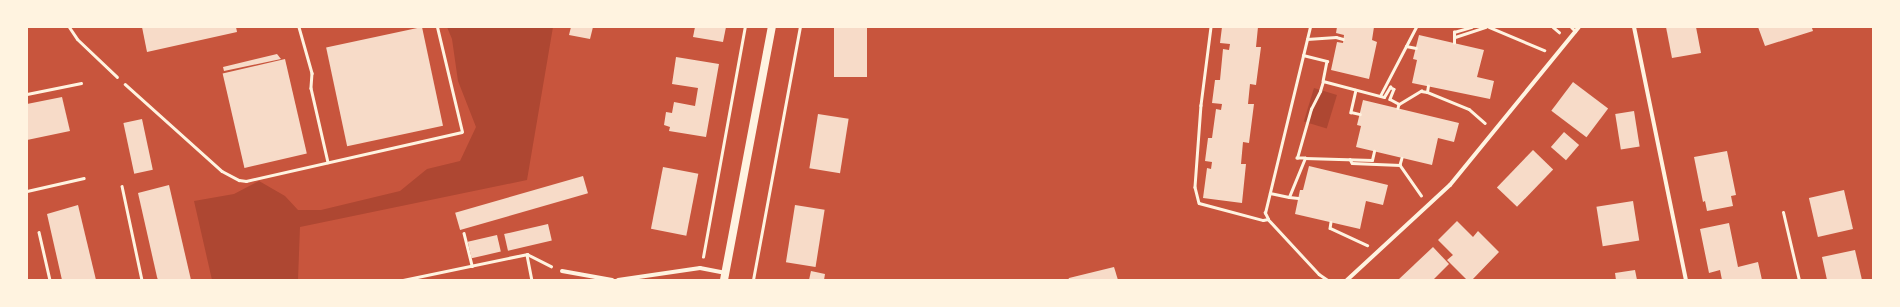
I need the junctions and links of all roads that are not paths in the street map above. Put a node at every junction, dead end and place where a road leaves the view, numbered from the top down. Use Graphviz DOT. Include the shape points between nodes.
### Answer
graph roads {
  1 [pos="69,27"];
  2 [pos="772,27"];
  3 [pos="1571,27"];
  4 [pos="1579,27"];
  5 [pos="1634,27"];
  6 [pos="1575,31"];
  7 [pos="117,77"];
  8 [pos="1783,212"];
  9 [pos="562,271"];
  10 [pos="724,276"];
  11 [pos="612,280"];
  12 [pos="618,280"];
  13 [pos="1347,280"];
  14 [pos="1686,280"];
  15 [pos="1799,280"];
  1 -- 7 [label="lane" via="77,39"];
  2 -- 10 [label="main road"];
  3 -- 6 [label="lane"];
  4 -- 6 [label="street"];
  5 -- 14 [label="street"];
  6 -- 13 [label="street" via="1450,185"];
  8 -- 15 [label="lane"];
  9 -- 11 [label="street"];
  10 -- 12 [label="street" via="700,268"];
}
